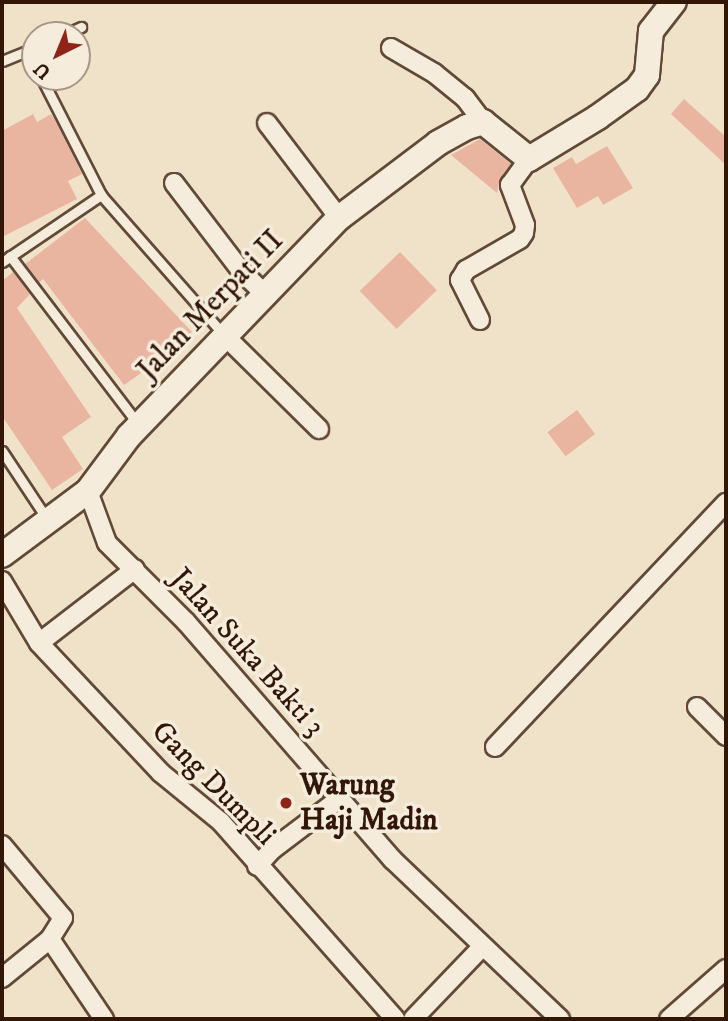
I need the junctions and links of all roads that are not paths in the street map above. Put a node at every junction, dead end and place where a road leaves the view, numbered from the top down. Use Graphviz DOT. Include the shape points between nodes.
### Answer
graph roads {
  1 [pos="674,2"];
  2 [pos="391,48"];
  3 [pos="21,54"];
  4 [pos="2,61"];
  5 [pos="48,91"];
  6 [pos="483,122"];
  7 [pos="267,123"];
  8 [pos="529,159"];
  9 [pos="174,183"];
  10 [pos="101,195"];
  11 [pos="339,218"];
  12 [pos="6,259"];
  13 [pos="267,296"];
  14 [pos="480,320"];
  15 [pos="226,337"];
  16 [pos="139,425"];
  17 [pos="319,429"];
  18 [pos="2,451"];
  19 [pos="88,491"];
  20 [pos="726,503"];
  21 [pos="48,521"];
  22 [pos="2,555"];
  23 [pos="135,569"];
  24 [pos="2,581"];
  25 [pos="39,643"];
  26 [pos="697,707"];
  27 [pos="726,736"];
  28 [pos="495,747"];
  29 [pos="340,799"];
  30 [pos="2,845"];
  31 [pos="257,866"];
  32 [pos="50,939"];
  33 [pos="482,947"];
  34 [pos="726,969"];
  35 [pos="2,978"];
  36 [pos="104,1019"];
  37 [pos="395,1019"];
  38 [pos="413,1019"];
  39 [pos="560,1019"];
  40 [pos="668,1019"];
  1 -- 8 [label="street" via="651,31 647,75 637,89"];
  2 -- 6 [label="street" via="434,73 465,98"];
  3 -- 4 [label="lane"];
  5 -- 10 [label="lane"];
  6 -- 8 [label="street"];
  6 -- 11 [label="street, Jalan Merpati II" via="438,143"];
  7 -- 11 [label="street"];
  8 -- 14 [label="street" via="510,185 524,233 466,270 460,280"];
  9 -- 13 [label="street" via="242,272"];
  10 -- 12 [label="lane"];
  10 -- 15 [label="lane"];
  11 -- 13 [label="street, Jalan Merpati II"];
  12 -- 16 [label="lane"];
  13 -- 15 [label="street, Jalan Merpati II"];
  15 -- 16 [label="street, Jalan Merpati II"];
  15 -- 17 [label="street"];
  16 -- 19 [label="street, Jalan Merpati II"];
  18 -- 21 [label="lane"];
  19 -- 21 [label="street, Jalan Merpati II"];
  19 -- 23 [label="street, Jalan Suka Bakti 3" via="107,542"];
  20 -- 28 [label="street"];
  21 -- 22 [label="street, Jalan Merpati II"];
  23 -- 25 [label="street"];
  23 -- 29 [label="street, Jalan Suka Bakti 3"];
  24 -- 25 [label="street, Gang Dumpli"];
  25 -- 31 [label="street, Gang Dumpli" via="161,773 220,822"];
  26 -- 27 [label="street"];
  29 -- 31 [label="street"];
  29 -- 33 [label="street, Jalan Suka Bakti 3" via="393,860"];
  30 -- 32 [label="street" via="63,918"];
  31 -- 37 [label="street, Gang Dumpli"];
  32 -- 35 [label="street"];
  32 -- 36 [label="street"];
  33 -- 38 [label="street"];
  33 -- 39 [label="street, Jalan Suka Bakti 3"];
  34 -- 40 [label="street"];
}
